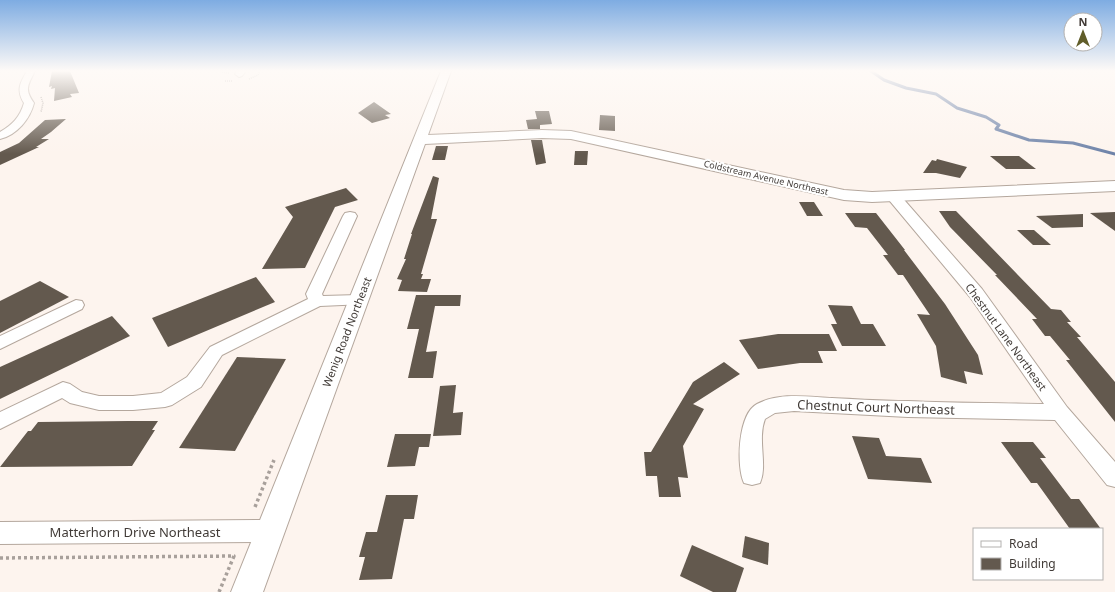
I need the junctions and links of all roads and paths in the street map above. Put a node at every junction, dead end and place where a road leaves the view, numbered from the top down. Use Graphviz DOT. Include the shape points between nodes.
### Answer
graph roads {
  1 [pos="25,99"];
  2 [pos="436,99"];
  3 [pos="0,136"];
  4 [pos="420,140"];
  5 [pos="1115,186"];
  6 [pos="894,197"];
  7 [pos="350,216"];
  8 [pos="359,300"];
  9 [pos="317,301"];
  10 [pos="76,305"];
  11 [pos="0,343"];
  12 [pos="1060,412"];
  13 [pos="0,421"];
  14 [pos="752,476"];
  15 [pos="1115,478"];
  16 [pos="270,531"];
  17 [pos="0,533"];
  18 [pos="0,558"];
  19 [pos="219,592"];
  20 [pos="247,592"];
  1 -- 3 [label="street" via="29,103 27,112 20,122"];
  2 -- 4 [label="street, Wenig Road Northeast"];
  4 -- 6 [label="street, Coldstream Avenue Northeast" via="571,135 844,195"];
  4 -- 8 [label="street, Wenig Road Northeast"];
  5 -- 6 [label="street, Coldstream Avenue Northeast"];
  6 -- 12 [label="street, Chestnut Lane Northeast" via="976,293"];
  7 -- 9 [label="street" via="314,294"];
  8 -- 9 [label="street"];
  8 -- 16 [label="street, Wenig Road Northeast"];
  9 -- 13 [label="street" via="216,351 194,382 165,400 99,403 78,398 63,389"];
  10 -- 11 [label="street"];
  12 -- 14 [label="street, Chestnut Court Northeast" via="913,410 778,404 757,415 752,428"];
  12 -- 15 [label="street, Chestnut Lane Northeast"];
  16 -- 17 [label="street, Matterhorn Drive Northeast"];
  16 -- 20 [label="street, Wenig Road Northeast"];
  18 -- 19 [label="path" via="234,556"];
}
